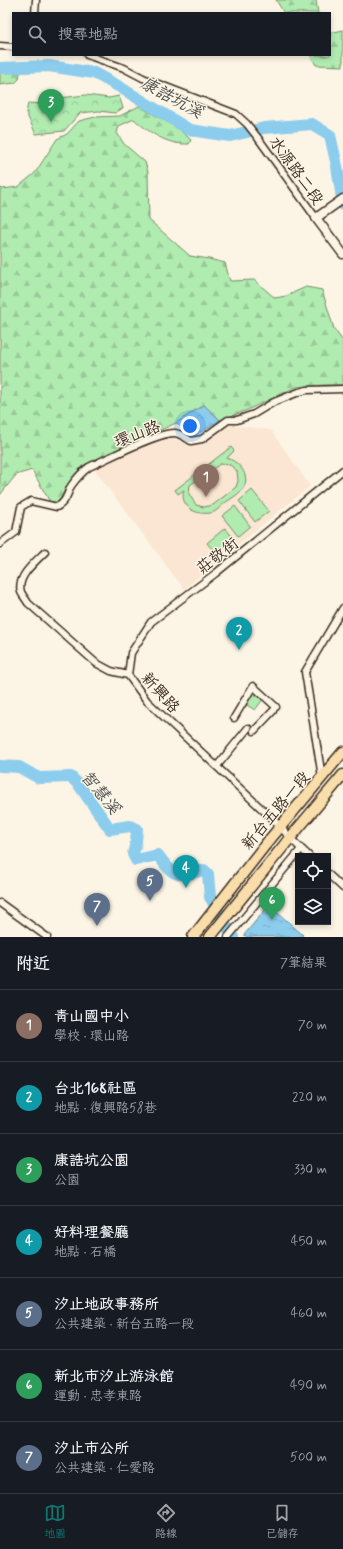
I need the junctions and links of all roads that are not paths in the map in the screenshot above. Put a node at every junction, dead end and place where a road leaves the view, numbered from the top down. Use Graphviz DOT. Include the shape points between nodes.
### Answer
graph roads {
  1 [pos="36,0"];
  2 [pos="35,12"];
  3 [pos="0,46"];
  4 [pos="12,47"];
  5 [pos="90,56"];
  6 [pos="341,200"];
  7 [pos="316,218"];
  8 [pos="343,254"];
  9 [pos="343,389"];
  10 [pos="343,470"];
  11 [pos="0,544"];
  12 [pos="45,552"];
  13 [pos="343,608"];
  14 [pos="128,675"];
  15 [pos="234,718"];
  16 [pos="248,728"];
  17 [pos="254,731"];
  18 [pos="343,752"];
  19 [pos="218,766"];
  20 [pos="343,775"];
  21 [pos="322,777"];
  22 [pos="281,827"];
  23 [pos="290,838"];
  24 [pos="301,849"];
  25 [pos="306,853"];
  26 [pos="331,877"];
  27 [pos="343,888"];
  28 [pos="0,903"];
  29 [pos="47,937"];
  30 [pos="193,937"];
  31 [pos="210,937"];
  32 [pos="228,937"];
  1 -- 2 [label="street"];
  3 -- 4 [label="street"];
  5 -- 7 [label="street, 水源路二段" via="236,114 258,138"];
  6 -- 7 [label="street"];
  7 -- 8 [label="street"];
  9 -- 11 [label="street, 環山路" via="299,392 254,414 237,420 228,420 202,439 191,441 174,433 158,436 89,467 71,486 64,503 57,507 31,502 21,507 16,532"];
  10 -- 14 [label="street, 莊敬街" via="151,622 130,653"];
  12 -- 14 [label="street, 新興路" via="21,582 21,592 28,602 96,663 111,671"];
  13 -- 21 [label="street" via="305,672"];
  14 -- 19 [label="street, 新興路" via="147,701"];
  15 -- 17 [label="street" via="253,686 275,709"];
  16 -- 19 [label="street"];
  18 -- 21 [label="main road, 新台五路一段"];
  19 -- 22 [label="street, 新興路"];
  20 -- 23 [label="main road, 新台五路一段"];
  21 -- 22 [label="main road, 新台五路一段"];
  22 -- 23 [label="street, 新興路"];
  22 -- 30 [label="main road, 新台五路一段"];
  23 -- 24 [label="street, 新興路"];
  23 -- 31 [label="main road, 新台五路一段"];
  24 -- 25 [label="street, 新興路"];
  24 -- 32 [label="street"];
  26 -- 27 [label="street"];
  28 -- 29 [label="street"];
}
